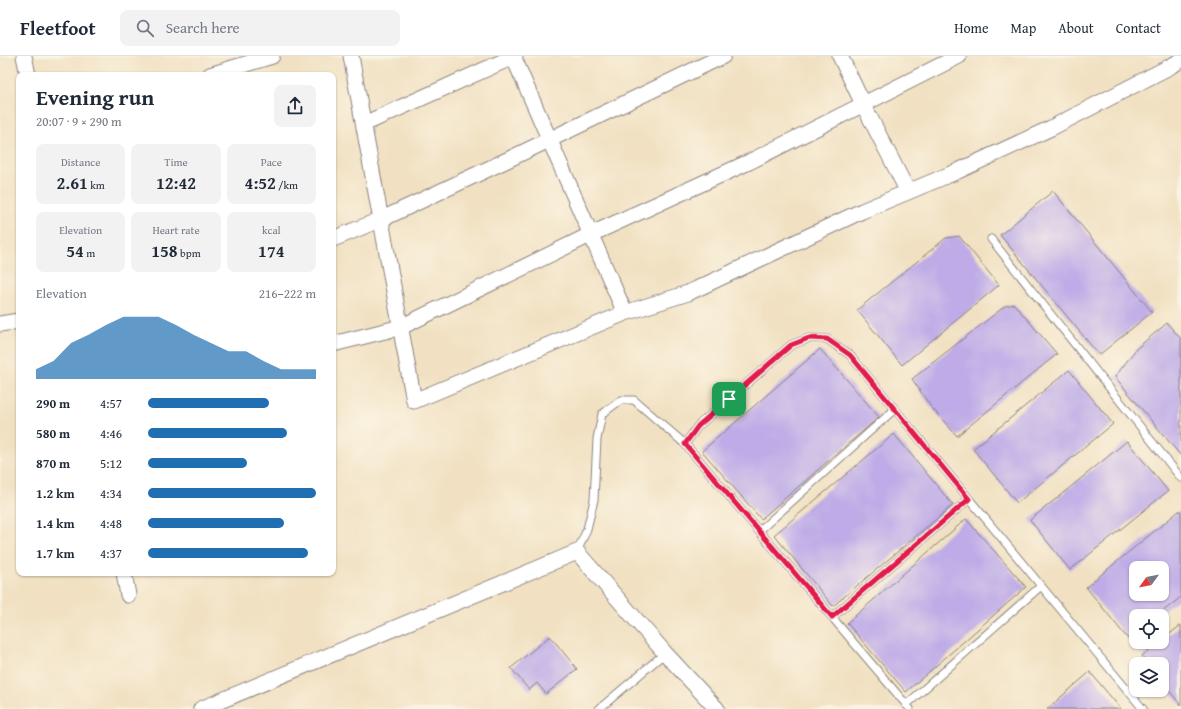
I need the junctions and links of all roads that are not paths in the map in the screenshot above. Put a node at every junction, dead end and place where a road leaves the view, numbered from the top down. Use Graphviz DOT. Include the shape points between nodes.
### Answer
graph roads {
  1 [pos="24,56"];
  2 [pos="272,56"];
  3 [pos="352,56"];
  4 [pos="514,56"];
  5 [pos="723,56"];
  6 [pos="840,56"];
  7 [pos="959,56"];
  8 [pos="1181,60"];
  9 [pos="238,71"];
  10 [pos="27,72"];
  11 [pos="863,104"];
  12 [pos="364,124"];
  13 [pos="550,140"];
  14 [pos="908,192"];
  15 [pos="382,219"];
  16 [pos="591,235"];
  17 [pos="336,238"];
  18 [pos="991,239"];
  19 [pos="625,313"];
  20 [pos="16,321"];
  21 [pos="0,324"];
  22 [pos="401,327"];
  23 [pos="336,343"];
  24 [pos="895,409"];
  25 [pos="685,444"];
  26 [pos="1181,478"];
  27 [pos="969,499"];
  28 [pos="759,531"];
  29 [pos="577,552"];
  30 [pos="125,576"];
  31 [pos="1041,586"];
  32 [pos="128,595"];
  33 [pos="832,617"];
  34 [pos="665,653"];
  35 [pos="908,707"];
  36 [pos="201,709"];
  37 [pos="599,709"];
  38 [pos="717,709"];
  39 [pos="1143,709"];
  1 -- 10 [label="street"];
  2 -- 9 [label="street"];
  3 -- 12 [label="street"];
  4 -- 12 [label="street"];
  4 -- 13 [label="street"];
  5 -- 13 [label="street"];
  6 -- 11 [label="street"];
  7 -- 11 [label="street"];
  8 -- 14 [label="street" via="1051,128"];
  11 -- 14 [label="street"];
  11 -- 16 [label="street" via="749,162"];
  12 -- 15 [label="street"];
  13 -- 15 [label="street"];
  13 -- 16 [label="street"];
  14 -- 19 [label="street" via="688,293"];
  15 -- 17 [label="street"];
  15 -- 22 [label="street"];
  16 -- 19 [label="street"];
  16 -- 22 [label="street"];
  18 -- 26 [label="lane"];
  19 -- 22 [label="street" via="414,401"];
  20 -- 21 [label="street"];
  22 -- 23 [label="street"];
  24 -- 25 [label="lane" via="850,355 827,339 809,338 791,345 698,426"];
  24 -- 27 [label="lane"];
  24 -- 28 [label="lane"];
  25 -- 28 [label="lane"];
  25 -- 29 [label="lane" via="634,400 621,400 602,414 597,439 594,500 587,529"];
  27 -- 31 [label="lane"];
  27 -- 33 [label="lane"];
  28 -- 33 [label="lane"];
  29 -- 34 [label="street"];
  29 -- 36 [label="street"];
  30 -- 32 [label="street"];
  31 -- 35 [label="lane"];
  31 -- 39 [label="lane"];
  33 -- 35 [label="lane"];
  34 -- 37 [label="lane"];
  34 -- 38 [label="street"];
}
